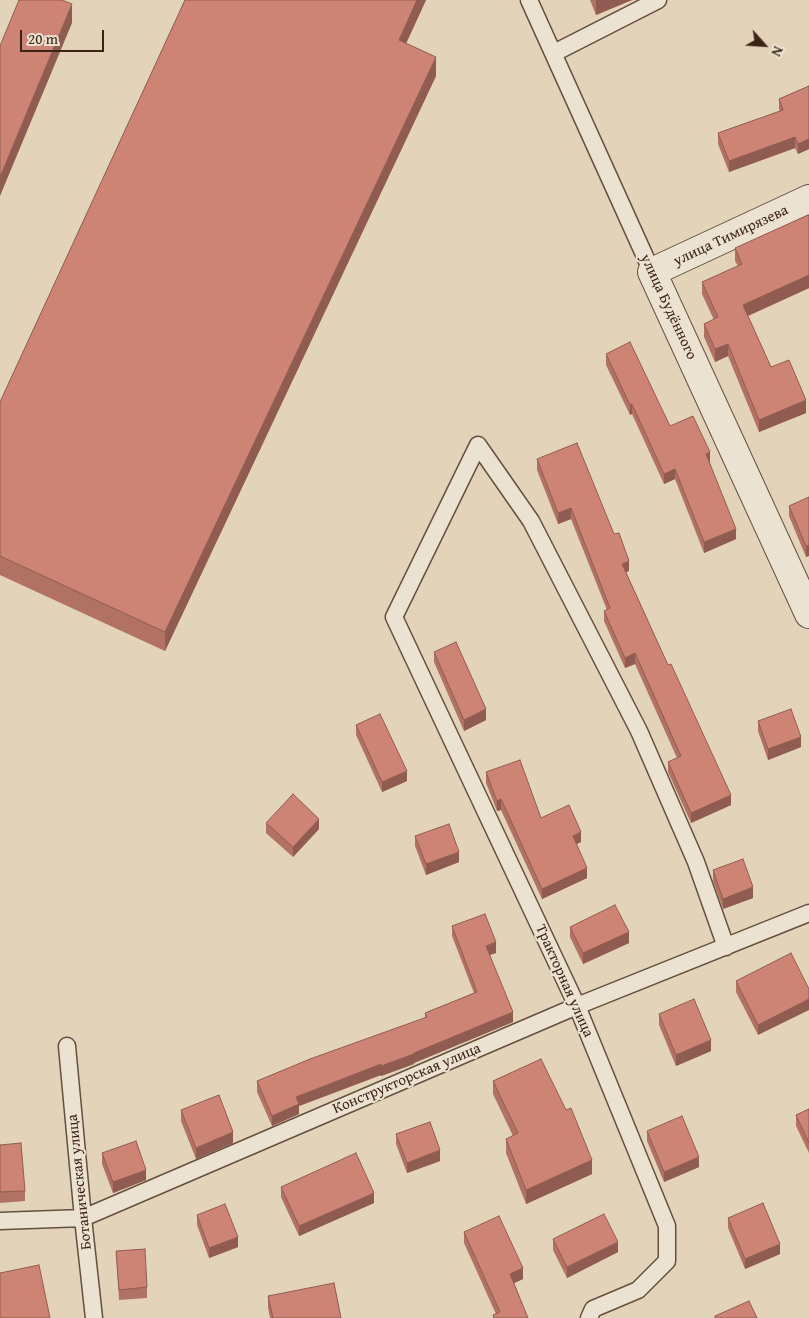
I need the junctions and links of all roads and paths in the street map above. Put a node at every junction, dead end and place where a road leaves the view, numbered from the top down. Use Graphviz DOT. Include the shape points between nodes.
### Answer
graph roads {
  1 [pos="529,0"];
  2 [pos="658,0"];
  3 [pos="554,53"];
  4 [pos="809,199"];
  5 [pos="652,272"];
  6 [pos="809,614"];
  7 [pos="809,913"];
  8 [pos="726,948"];
  9 [pos="577,1006"];
  10 [pos="67,1046"];
  11 [pos="83,1218"];
  12 [pos="0,1221"];
  13 [pos="94,1318"];
  14 [pos="588,1318"];
  1 -- 3 [label="lane, улица Будённого"];
  2 -- 3 [label="lane"];
  3 -- 5 [label="lane, улица Будённого"];
  4 -- 5 [label="street, улица Тимирязева"];
  5 -- 6 [label="street, улица Будённого"];
  7 -- 8 [label="lane, Конструкторская улица"];
  8 -- 9 [label="lane, Конструкторская улица"];
  8 -- 9 [label="lane, Тракторная улица" via="696,862 639,731 531,521 478,445 394,617"];
  9 -- 11 [label="lane, Конструкторская улица"];
  9 -- 14 [label="lane, Тракторная улица" via="667,1226 667,1261 638,1290 592,1309"];
  10 -- 11 [label="lane, Ботаническая улица"];
  11 -- 12 [label="lane, Конструкторская улица"];
  11 -- 13 [label="lane, Ботаническая улица"];
}
